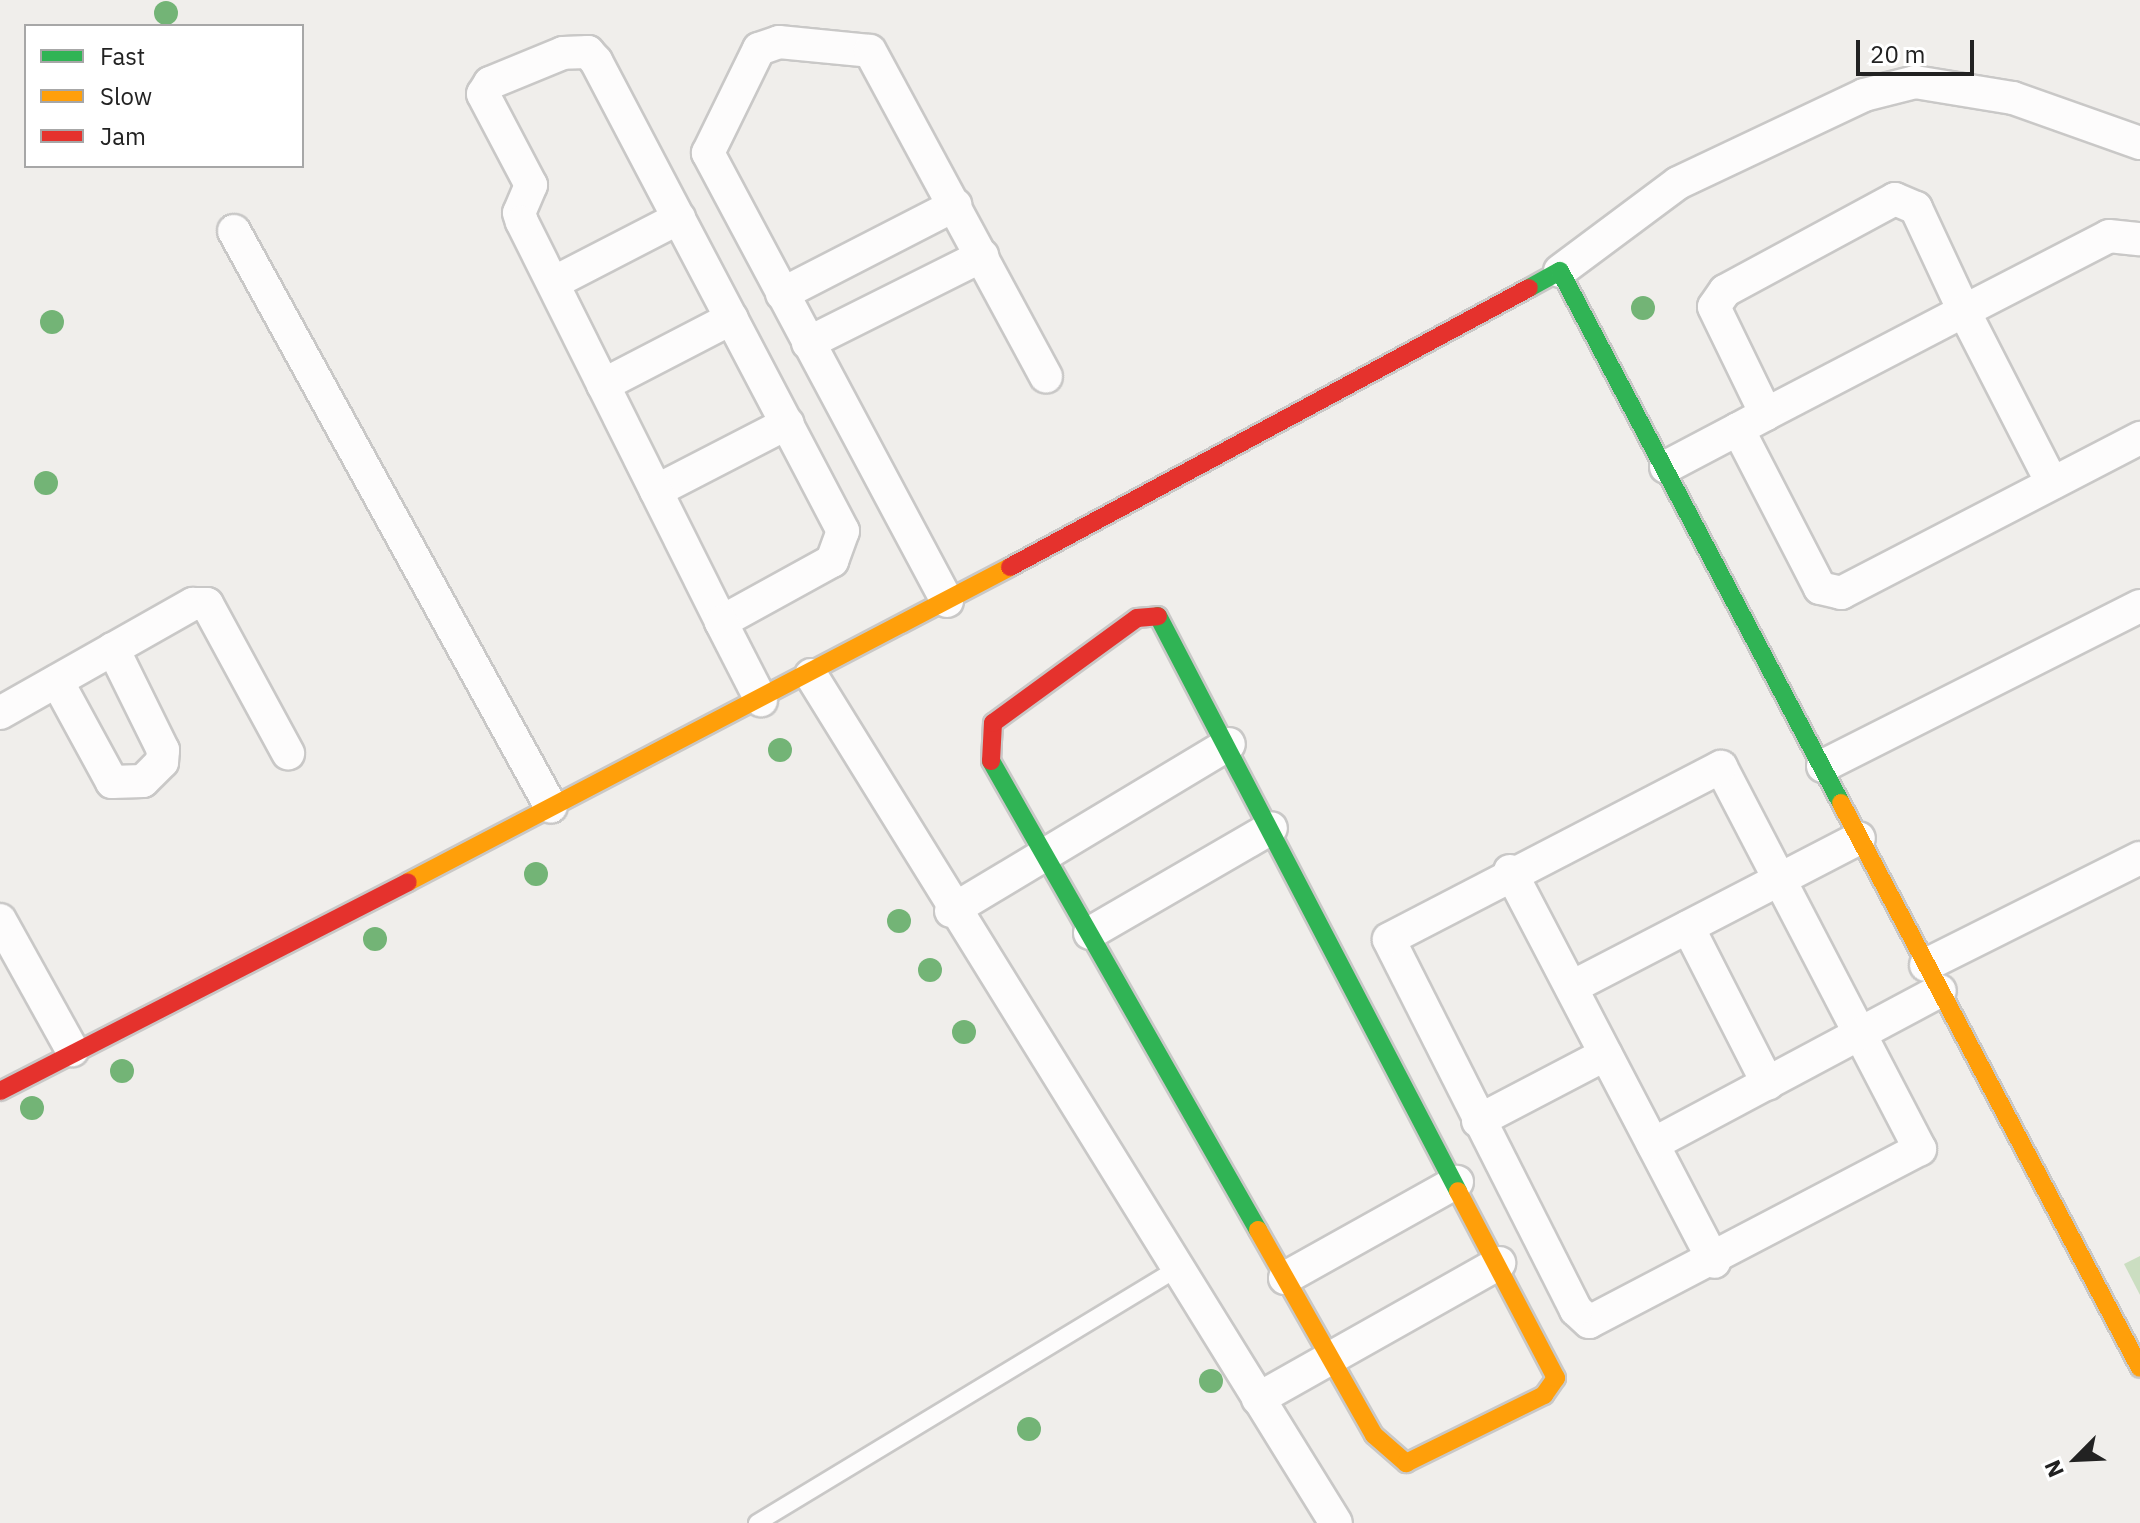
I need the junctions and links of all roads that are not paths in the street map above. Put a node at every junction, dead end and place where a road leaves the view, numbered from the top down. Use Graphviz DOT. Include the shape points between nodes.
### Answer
graph roads {
  1 [pos="2140,143"];
  2 [pos="955,205"];
  3 [pos="679,218"];
  4 [pos="234,231"];
  5 [pos="2140,239"];
  6 [pos="982,256"];
  7 [pos="1560,271"];
  8 [pos="553,283"];
  9 [pos="782,294"];
  10 [pos="1964,311"];
  11 [pos="732,318"];
  12 [pos="808,343"];
  13 [pos="1046,376"];
  14 [pos="603,385"];
  15 [pos="1766,414"];
  16 [pos="788,423"];
  17 [pos="1738,429"];
  18 [pos="2140,438"];
  19 [pos="1666,467"];
  20 [pos="2052,483"];
  21 [pos="656,491"];
  22 [pos="947,601"];
  23 [pos="2140,606"];
  24 [pos="721,622"];
  25 [pos="113,649"];
  26 [pos="811,675"];
  27 [pos="57,681"];
  28 [pos="761,700"];
  29 [pos="0,713"];
  30 [pos="1229,744"];
  31 [pos="288,753"];
  32 [pos="1823,766"];
  33 [pos="551,807"];
  34 [pos="1271,828"];
  35 [pos="1859,838"];
  36 [pos="1044,854"];
  37 [pos="2140,858"];
  38 [pos="1510,871"];
  39 [pos="1782,879"];
  40 [pos="951,911"];
  41 [pos="0,920"];
  42 [pos="1688,927"];
  43 [pos="1090,933"];
  44 [pos="1933,978"];
  45 [pos="1572,987"];
  46 [pos="1863,1033"];
  47 [pos="72,1050"];
  48 [pos="1606,1054"];
  49 [pos="1768,1084"];
  50 [pos="0,1091"];
  51 [pos="1478,1121"];
  52 [pos="1653,1144"];
  53 [pos="1457,1182"];
  54 [pos="1714,1262"];
  55 [pos="1499,1263"];
  56 [pos="1180,1267"];
  57 [pos="1285,1278"];
  58 [pos="1330,1358"];
  59 [pos="2140,1368"];
  60 [pos="1258,1399"];
  61 [pos="757,1523"];
  62 [pos="1336,1523"];
  1 -- 7 [label="street" via="2013,98 1915,82 1864,95 1678,183"];
  2 -- 6 [label="street"];
  2 -- 9 [label="street"];
  2 -- 9 [label="street" via="870,51 768,43 708,153"];
  3 -- 8 [label="street"];
  3 -- 8 [label="street" via="588,52 563,53 490,83 483,94 532,189 519,213"];
  3 -- 11 [label="street"];
  4 -- 33 [label="street"];
  5 -- 10 [label="street" via="2109,236"];
  6 -- 12 [label="street"];
  6 -- 13 [label="street"];
  7 -- 19 [label="street"];
  7 -- 22 [label="street"];
  8 -- 14 [label="street"];
  9 -- 12 [label="street"];
  10 -- 15 [label="street"];
  10 -- 15 [label="street" via="1916,208 1895,199 1717,298 1718,317"];
  10 -- 20 [label="street"];
  11 -- 14 [label="street"];
  11 -- 16 [label="street"];
  12 -- 22 [label="street"];
  14 -- 21 [label="street"];
  15 -- 17 [label="street"];
  16 -- 21 [label="street"];
  16 -- 24 [label="street" via="843,531 843,547 832,561"];
  17 -- 19 [label="street"];
  17 -- 20 [label="street" via="1815,580 1829,594"];
  18 -- 20 [label="street"];
  19 -- 32 [label="street"];
  21 -- 24 [label="street"];
  22 -- 26 [label="street"];
  23 -- 32 [label="street"];
  24 -- 28 [label="street"];
  25 -- 27 [label="street"];
  25 -- 27 [label="street" via="163,750 162,762 143,781 112,782"];
  25 -- 31 [label="street" via="193,604 207,604"];
  26 -- 28 [label="street"];
  26 -- 40 [label="street"];
  27 -- 29 [label="street"];
  28 -- 33 [label="street"];
  30 -- 34 [label="street"];
  30 -- 36 [label="street"];
  30 -- 36 [label="street" via="1168,628 1158,616 1137,618 993,723 986,736 988,755"];
  32 -- 35 [label="street"];
  33 -- 47 [label="street"];
  34 -- 43 [label="street"];
  34 -- 53 [label="street"];
  35 -- 39 [label="street"];
  35 -- 44 [label="street"];
  36 -- 40 [label="street"];
  36 -- 43 [label="street"];
  37 -- 44 [label="street"];
  38 -- 39 [label="street" via="1721,767"];
  38 -- 45 [label="street"];
  38 -- 51 [label="street" via="1389,939"];
  39 -- 42 [label="street"];
  39 -- 46 [label="street"];
  40 -- 56 [label="street"];
  41 -- 47 [label="street"];
  42 -- 45 [label="street"];
  42 -- 49 [label="street"];
  43 -- 57 [label="street"];
  44 -- 46 [label="street"];
  44 -- 59 [label="street"];
  45 -- 48 [label="street"];
  46 -- 49 [label="street"];
  46 -- 54 [label="street" via="1917,1140 1916,1155"];
  47 -- 50 [label="street"];
  48 -- 51 [label="street"];
  48 -- 52 [label="street"];
  49 -- 52 [label="street"];
  51 -- 54 [label="street" via="1581,1317 1600,1321"];
  52 -- 54 [label="street"];
  53 -- 55 [label="street"];
  53 -- 57 [label="street"];
  55 -- 58 [label="street"];
  55 -- 58 [label="street" via="1553,1369 1554,1386 1544,1395 1406,1463 1386,1452"];
  56 -- 60 [label="street"];
  56 -- 61 [label="lane"];
  57 -- 58 [label="street"];
  58 -- 60 [label="street"];
  60 -- 62 [label="street"];
}
